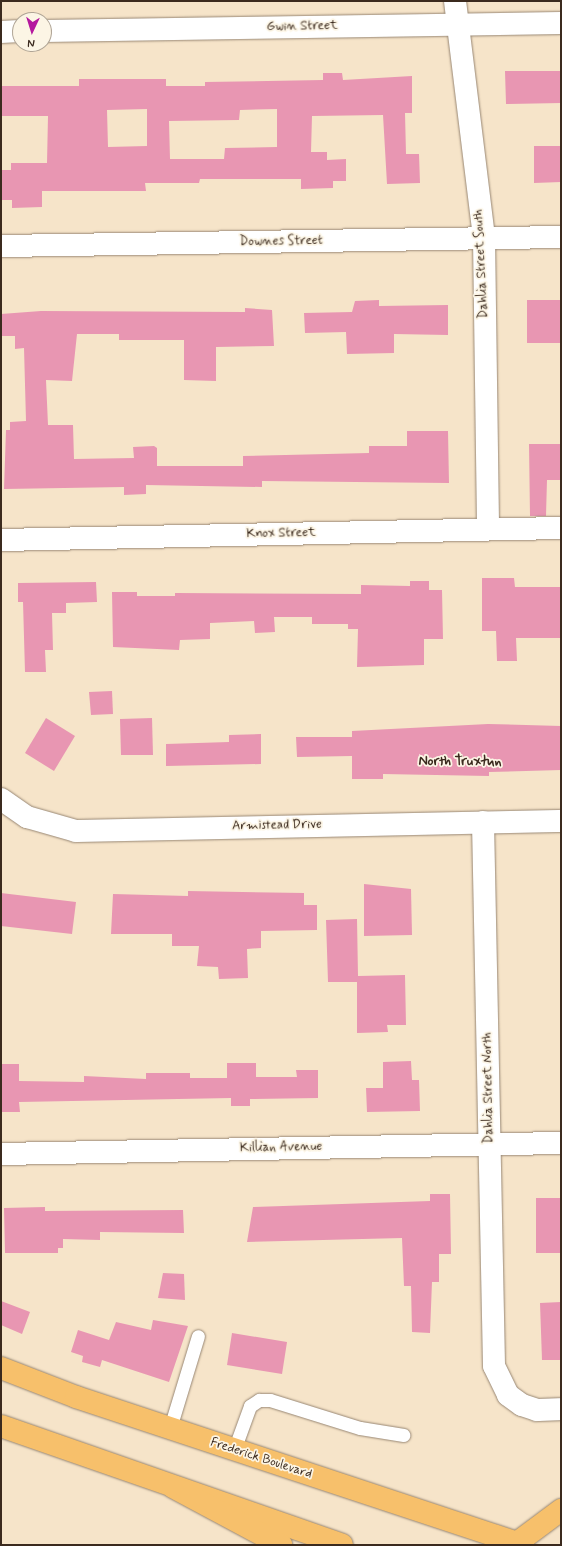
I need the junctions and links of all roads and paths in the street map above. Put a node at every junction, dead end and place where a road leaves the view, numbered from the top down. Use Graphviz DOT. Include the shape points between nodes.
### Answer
graph roads {
  1 [pos="455,1"];
  2 [pos="561,23"];
  3 [pos="458,25"];
  4 [pos="12,31"];
  5 [pos="52,31"];
  6 [pos="1,32"];
  7 [pos="561,237"];
  8 [pos="484,238"];
  9 [pos="1,246"];
  10 [pos="561,528"];
  11 [pos="488,529"];
  12 [pos="1,540"];
  13 [pos="1,799"];
  14 [pos="561,821"];
  15 [pos="483,822"];
  16 [pos="561,1143"];
  17 [pos="491,1144"];
  18 [pos="1,1154"];
  19 [pos="198,1336"];
  20 [pos="1,1368"];
  21 [pos="561,1409"];
  22 [pos="1,1426"];
  23 [pos="170,1428"];
  24 [pos="403,1435"];
  25 [pos="234,1450"];
  26 [pos="173,1487"];
  27 [pos="561,1510"];
  28 [pos="517,1544"];
  29 [pos="281,1545"];
  30 [pos="342,1545"];
  1 -- 3 [label="street, Dahlia Street South"];
  2 -- 3 [label="street, Gwin Street"];
  3 -- 5 [label="street, Gwin Street"];
  3 -- 8 [label="street, Dahlia Street South"];
  4 -- 6 [label="street"];
  7 -- 8 [label="street, Downes Street"];
  8 -- 9 [label="street, Downes Street"];
  8 -- 11 [label="street, Dahlia Street South"];
  10 -- 11 [label="street, Knox Street"];
  11 -- 12 [label="street, Knox Street"];
  13 -- 15 [label="street, Armistead Drive" via="27,817 76,831"];
  14 -- 15 [label="street, Armistead Drive"];
  15 -- 17 [label="street, Dahlia Street North"];
  16 -- 17 [label="street, Killian Avenue"];
  17 -- 18 [label="street, Killian Avenue"];
  17 -- 21 [label="street, Dahlia Street North" via="494,1354 499,1382 508,1395 522,1405 537,1410"];
  19 -- 23 [label="lane"];
  20 -- 23 [label="main road, Frederick Boulevard" via="76,1398"];
  22 -- 26 [label="main road"];
  23 -- 25 [label="main road, Frederick Boulevard"];
  24 -- 25 [label="lane" via="360,1428 270,1400 259,1400 250,1406"];
  25 -- 28 [label="main road, Frederick Boulevard"];
  26 -- 29 [label="main road"];
  26 -- 30 [label="main road"];
  27 -- 28 [label="main road"];
}
